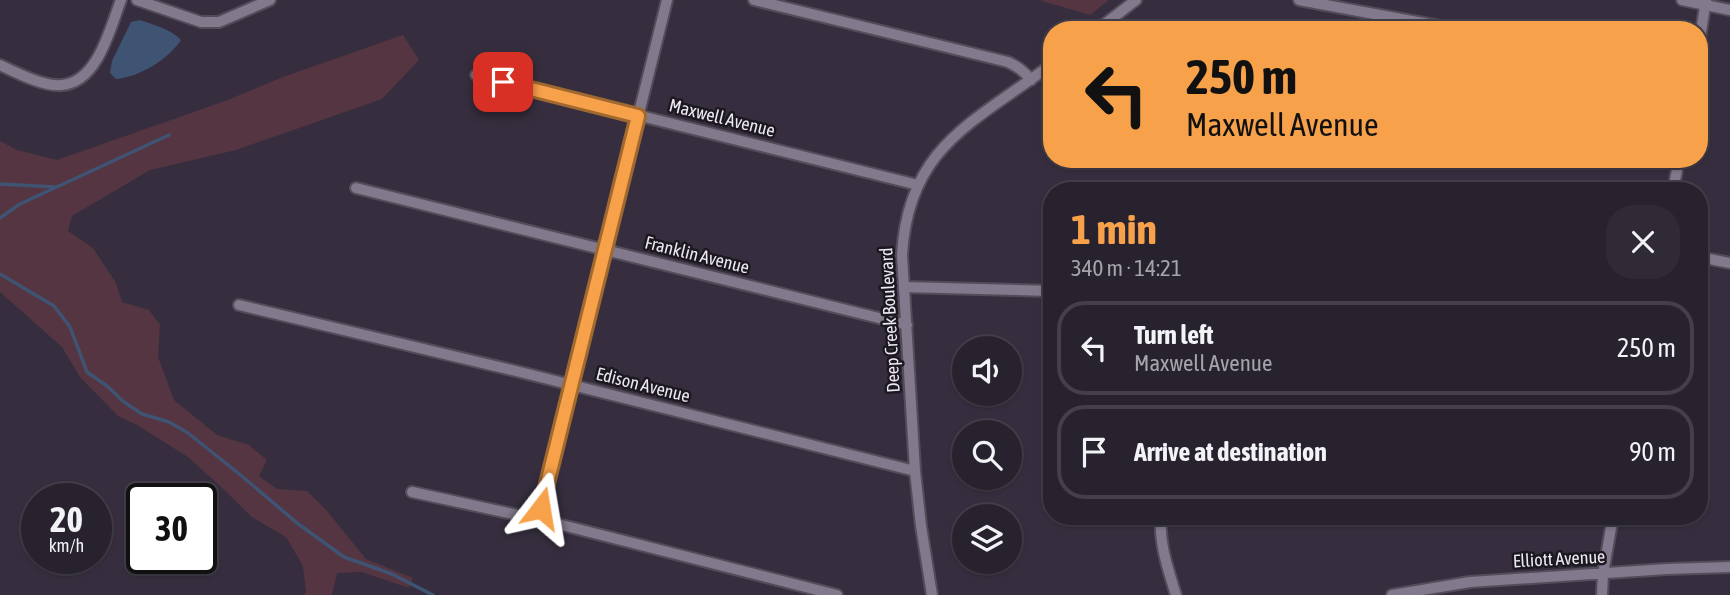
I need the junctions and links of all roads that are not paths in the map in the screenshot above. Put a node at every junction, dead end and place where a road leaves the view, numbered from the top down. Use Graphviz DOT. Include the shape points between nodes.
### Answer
graph roads {
  1 [pos="121,0"];
  2 [pos="137,0"];
  3 [pos="270,0"];
  4 [pos="667,0"];
  5 [pos="754,0"];
  6 [pos="1136,0"];
  7 [pos="1299,0"];
  8 [pos="1682,0"];
  9 [pos="1706,2"];
  10 [pos="1730,10"];
  11 [pos="1109,21"];
  12 [pos="1412,21"];
  13 [pos="1703,21"];
  14 [pos="0,65"];
  15 [pos="1043,71"];
  16 [pos="476,75"];
  17 [pos="1031,80"];
  18 [pos="638,116"];
  19 [pos="918,185"];
  20 [pos="356,188"];
  21 [pos="606,250"];
  22 [pos="1708,259"];
  23 [pos="1730,263"];
  24 [pos="904,287"];
  25 [pos="1043,291"];
  26 [pos="239,305"];
  27 [pos="907,325"];
  28 [pos="572,385"];
  29 [pos="915,471"];
  30 [pos="412,492"];
  31 [pos="550,522"];
  32 [pos="1161,525"];
  33 [pos="1611,525"];
  34 [pos="1730,567"];
  35 [pos="1603,574"];
  36 [pos="837,595"];
  37 [pos="932,595"];
  38 [pos="1176,595"];
  39 [pos="1392,595"];
  40 [pos="1602,595"];
  1 -- 14 [label="street" via="93,69 76,82 49,84"];
  2 -- 3 [label="street" via="201,22 219,22"];
  4 -- 18 [label="street"];
  5 -- 17 [label="street" via="1008,62"];
  6 -- 11 [label="street"];
  7 -- 12 [label="street"];
  8 -- 9 [label="street"];
  9 -- 10 [label="street"];
  9 -- 13 [label="street"];
  15 -- 17 [label="street, Deep Creek Boulevard"];
  16 -- 18 [label="street, Maxwell Avenue"];
  17 -- 19 [label="street, Deep Creek Boulevard" via="967,124 926,169"];
  18 -- 19 [label="street, Maxwell Avenue"];
  18 -- 21 [label="street"];
  19 -- 24 [label="street, Deep Creek Boulevard" via="904,234"];
  20 -- 21 [label="street, Franklin Avenue"];
  21 -- 27 [label="street, Franklin Avenue"];
  21 -- 28 [label="street"];
  22 -- 23 [label="street"];
  24 -- 25 [label="street"];
  24 -- 27 [label="street, Deep Creek Boulevard"];
  26 -- 28 [label="street, Edison Avenue"];
  27 -- 29 [label="street, Deep Creek Boulevard"];
  28 -- 29 [label="street, Edison Avenue"];
  28 -- 31 [label="street" via="541,508"];
  29 -- 37 [label="street, Deep Creek Boulevard"];
  30 -- 31 [label="street"];
  31 -- 36 [label="street"];
  32 -- 38 [label="street" via="1165,561"];
  33 -- 35 [label="street"];
  34 -- 35 [label="street, Elliott Avenue"];
  35 -- 39 [label="street, Elliott Avenue" via="1470,582"];
  35 -- 40 [label="street"];
}
